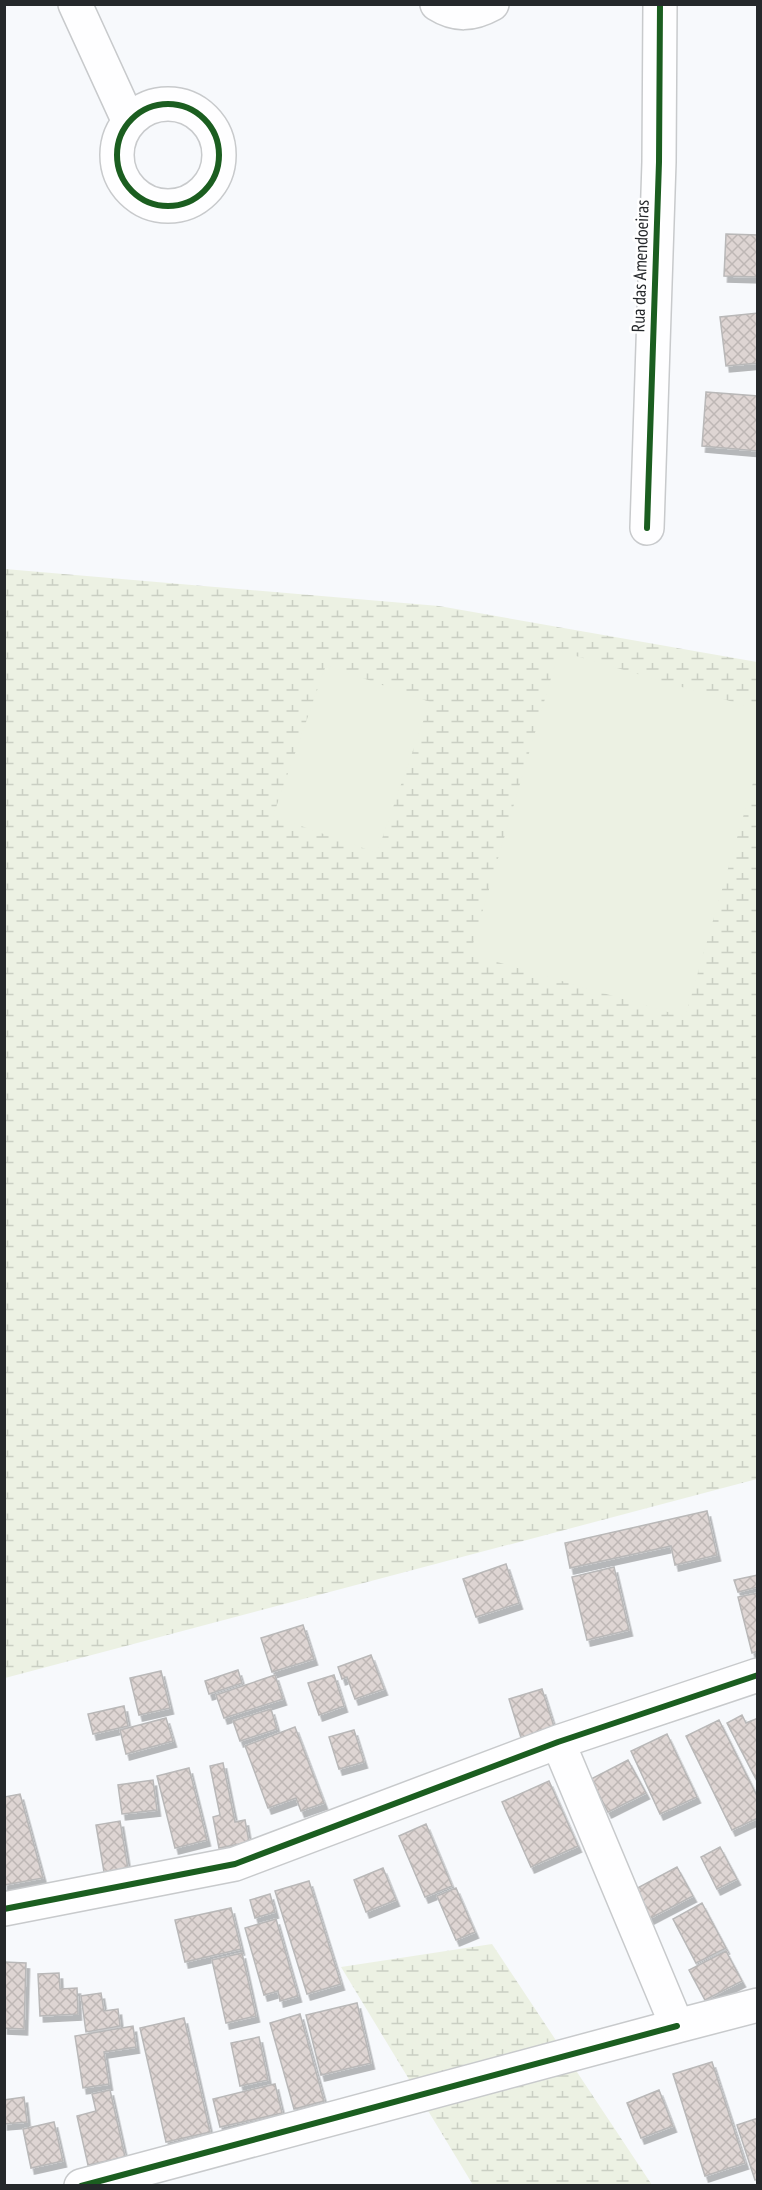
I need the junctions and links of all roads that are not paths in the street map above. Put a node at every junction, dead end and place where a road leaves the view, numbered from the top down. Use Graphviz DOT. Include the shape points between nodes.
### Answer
graph roads {
  1 [pos="75,4"];
  2 [pos="437,4"];
  3 [pos="492,4"];
  4 [pos="660,4"];
  5 [pos="129,122"];
  6 [pos="647,528"];
  7 [pos="758,1675"];
  8 [pos="558,1742"];
  9 [pos="4,1909"];
  10 [pos="758,2005"];
  11 [pos="677,2026"];
  12 [pos="81,2186"];
  1 -- 5 [label="street"];
  2 -- 3 [label="street" via="464,14"];
  4 -- 6 [label="street, Rua das Amendoeiras"];
  7 -- 8 [label="street"];
  8 -- 9 [label="street" via="235,1864"];
  8 -- 11 [label="street"];
  10 -- 11 [label="street"];
  11 -- 12 [label="street"];
}
